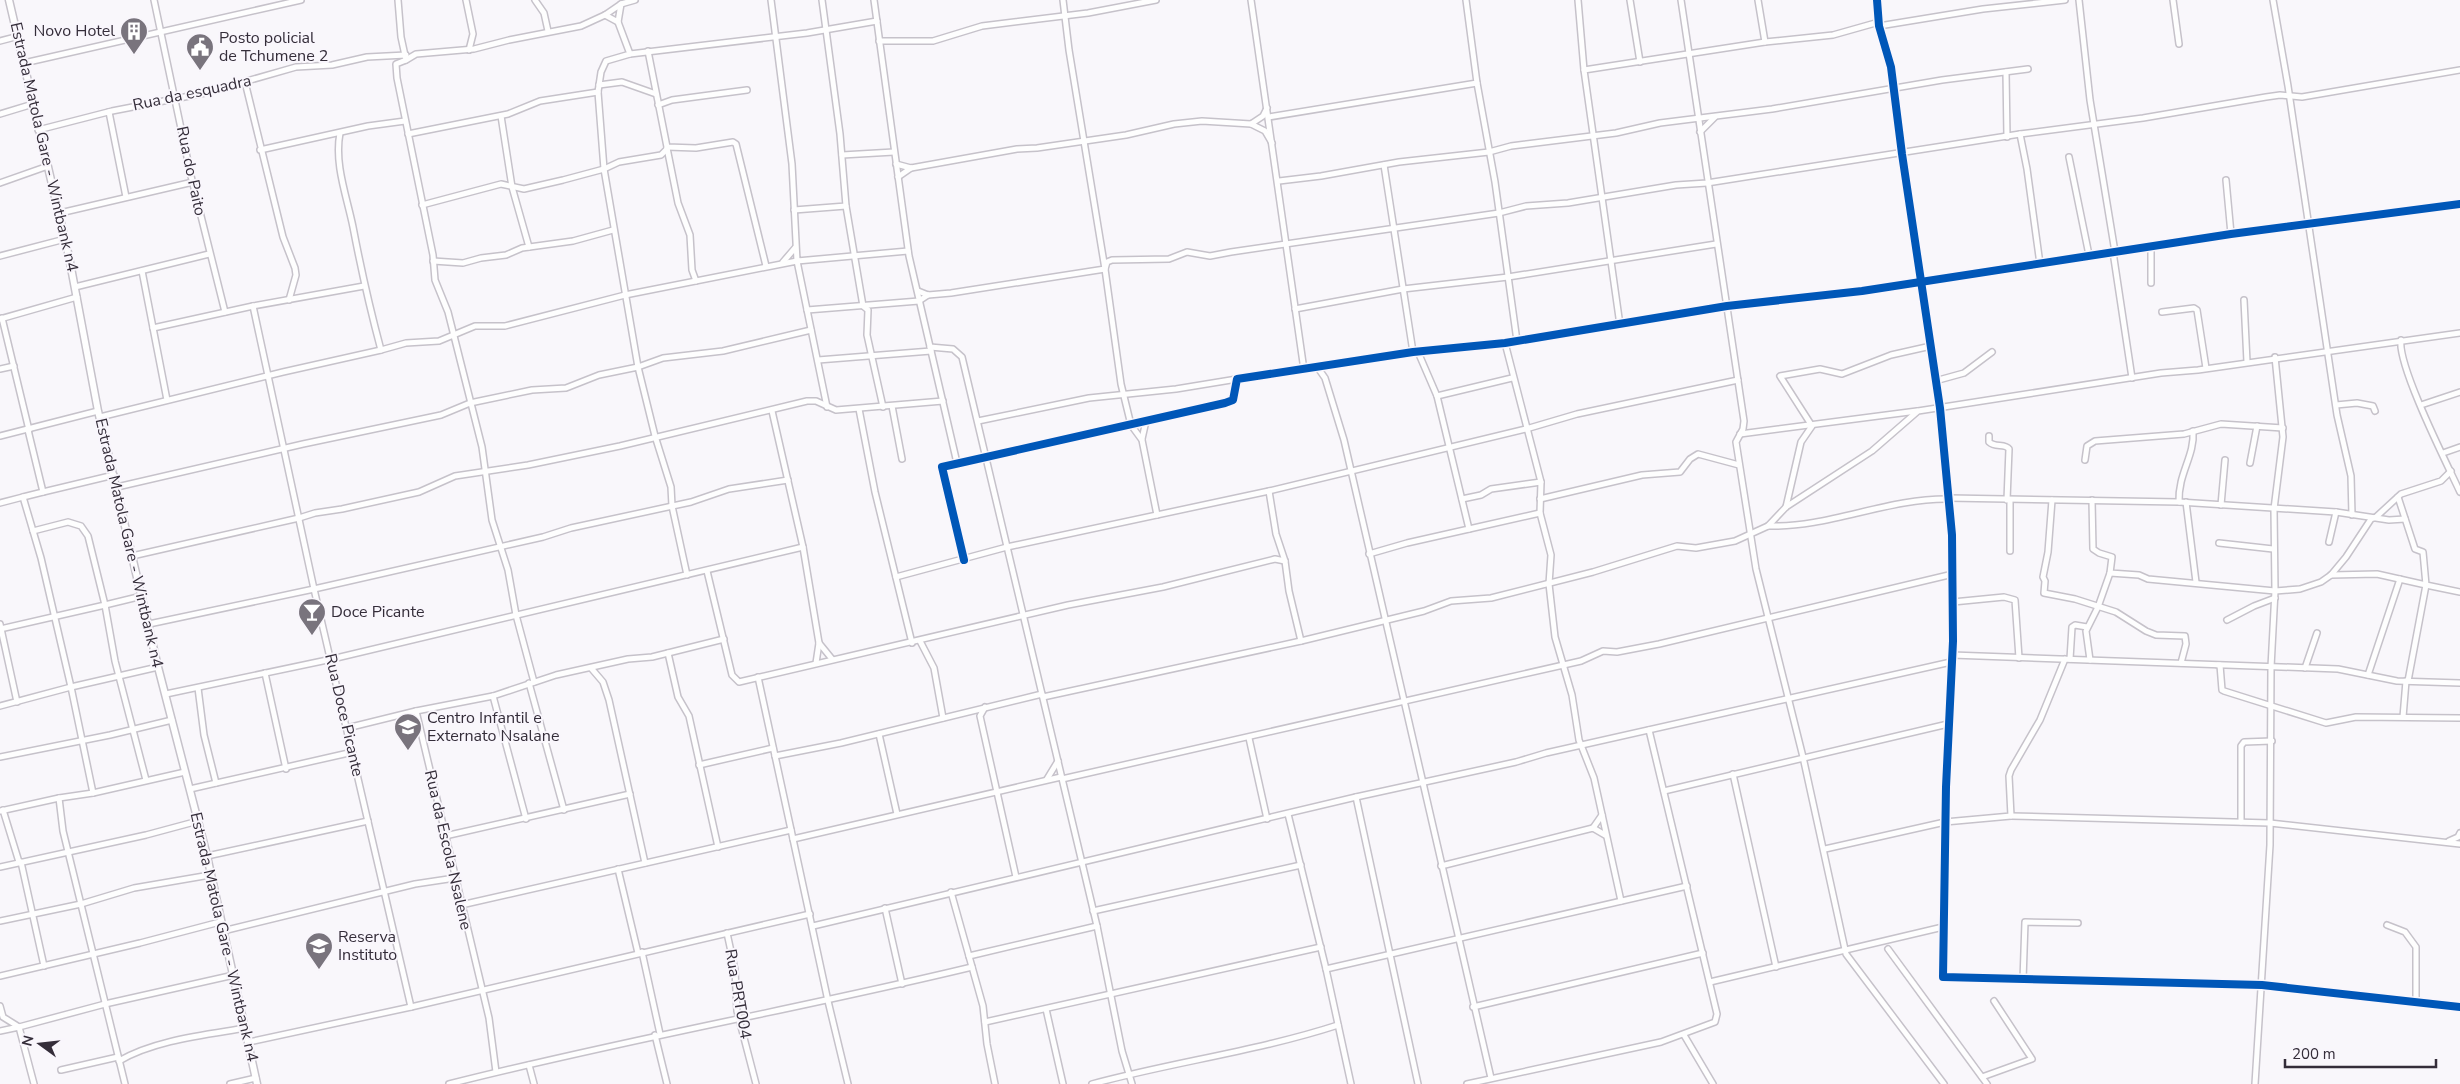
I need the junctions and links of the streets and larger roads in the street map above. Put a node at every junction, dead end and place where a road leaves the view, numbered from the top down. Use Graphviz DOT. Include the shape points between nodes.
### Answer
graph roads {
  1 [pos="10,0"];
  2 [pos="154,0"];
  3 [pos="301,0"];
  4 [pos="398,0"];
  5 [pos="466,0"];
  6 [pos="535,0"];
  7 [pos="635,0"];
  8 [pos="771,0"];
  9 [pos="822,0"];
  10 [pos="874,0"];
  11 [pos="1063,0"];
  12 [pos="1156,0"];
  13 [pos="1251,0"];
  14 [pos="1466,0"];
  15 [pos="1578,0"];
  16 [pos="1630,0"];
  17 [pos="1681,0"];
  18 [pos="1758,0"];
  19 [pos="1877,0"];
  20 [pos="2002,0"];
  21 [pos="2065,0"];
  22 [pos="2079,0"];
  23 [pos="2173,0"];
  24 [pos="2273,0"];
  25 [pos="622,2"];
  26 [pos="2003,7"];
  27 [pos="605,15"];
  28 [pos="1066,15"];
  29 [pos="876,20"];
  30 [pos="618,22"];
  31 [pos="1879,24"];
  32 [pos="1887,26"];
  33 [pos="826,30"];
  34 [pos="161,32"];
  35 [pos="548,32"];
  36 [pos="1881,33"];
  37 [pos="19,36"];
  38 [pos="776,36"];
  39 [pos="0,41"];
  40 [pos="880,41"];
  41 [pos="1765,42"];
  42 [pos="2179,44"];
  43 [pos="469,50"];
  44 [pos="648,51"];
  45 [pos="416,54"];
  46 [pos="630,54"];
  47 [pos="406,55"];
  48 [pos="1688,55"];
  49 [pos="1640,62"];
  50 [pos="24,63"];
  51 [pos="2028,69"];
  52 [pos="1584,70"];
  53 [pos="2460,70"];
  54 [pos="2006,72"];
  55 [pos="245,82"];
  56 [pos="1477,83"];
  57 [pos="598,85"];
  58 [pos="747,90"];
  59 [pos="1894,90"];
  60 [pos="598,92"];
  61 [pos="656,94"];
  62 [pos="2290,96"];
  63 [pos="176,98"];
  64 [pos="33,104"];
  65 [pos="658,105"];
  66 [pos="1267,108"];
  67 [pos="109,112"];
  68 [pos="0,114"];
  69 [pos="501,116"];
  70 [pos="1269,117"];
  71 [pos="1715,117"];
  72 [pos="1698,118"];
  73 [pos="406,121"];
  74 [pos="1250,124"];
  75 [pos="2095,125"];
  76 [pos="38,130"];
  77 [pos="1700,132"];
  78 [pos="340,133"];
  79 [pos="408,134"];
  80 [pos="2020,134"];
  81 [pos="330,135"];
  82 [pos="1593,136"];
  83 [pos="2007,137"];
  84 [pos="1083,140"];
  85 [pos="337,145"];
  86 [pos="1273,145"];
  87 [pos="260,150"];
  88 [pos="667,150"];
  89 [pos="894,152"];
  90 [pos="1489,152"];
  91 [pos="1902,154"];
  92 [pos="661,155"];
  93 [pos="842,155"];
  94 [pos="2069,157"];
  95 [pos="671,161"];
  96 [pos="896,164"];
  97 [pos="1384,164"];
  98 [pos="48,166"];
  99 [pos="911,168"];
  100 [pos="604,169"];
  101 [pos="898,177"];
  102 [pos="2226,180"];
  103 [pos="1279,181"];
  104 [pos="193,182"];
  105 [pos="0,183"];
  106 [pos="1707,183"];
  107 [pos="512,187"];
  108 [pos="126,197"];
  109 [pos="1602,198"];
  110 [pos="2460,204"];
  111 [pos="422,205"];
  112 [pos="846,206"];
  113 [pos="794,210"];
  114 [pos="1499,213"];
  115 [pos="60,214"];
  116 [pos="2309,224"];
  117 [pos="613,230"];
  118 [pos="1393,230"];
  119 [pos="2231,234"];
  120 [pos="65,239"];
  121 [pos="1286,244"];
  122 [pos="1716,244"];
  123 [pos="2151,246"];
  124 [pos="529,247"];
  125 [pos="795,247"];
  126 [pos="908,251"];
  127 [pos="2114,252"];
  128 [pos="209,254"];
  129 [pos="2089,255"];
  130 [pos="0,256"];
  131 [pos="854,256"];
  132 [pos="433,261"];
  133 [pos="797,261"];
  134 [pos="1610,262"];
  135 [pos="783,263"];
  136 [pos="2040,264"];
  137 [pos="766,266"];
  138 [pos="1105,269"];
  139 [pos="142,271"];
  140 [pos="1508,278"];
  141 [pos="696,281"];
  142 [pos="1921,282"];
  143 [pos="2151,283"];
  144 [pos="364,286"];
  145 [pos="75,287"];
  146 [pos="1403,289"];
  147 [pos="918,291"];
  148 [pos="928,295"];
  149 [pos="625,296"];
  150 [pos="77,297"];
  151 [pos="289,300"];
  152 [pos="2244,300"];
  153 [pos="919,301"];
  154 [pos="253,306"];
  155 [pos="864,306"];
  156 [pos="1727,306"];
  157 [pos="1295,309"];
  158 [pos="807,310"];
  159 [pos="225,312"];
  160 [pos="2162,312"];
  161 [pos="1,318"];
  162 [pos="1620,324"];
  163 [pos="153,328"];
  164 [pos="811,330"];
  165 [pos="2460,333"];
  166 [pos="454,336"];
  167 [pos="1517,341"];
  168 [pos="1505,342"];
  169 [pos="2400,343"];
  170 [pos="1931,346"];
  171 [pos="931,349"];
  172 [pos="382,350"];
  173 [pos="2328,351"];
  174 [pos="1415,352"];
  175 [pos="1992,352"];
  176 [pos="872,356"];
  177 [pos="2275,358"];
  178 [pos="818,360"];
  179 [pos="2248,362"];
  180 [pos="14,366"];
  181 [pos="1334,366"];
  182 [pos="638,367"];
  183 [pos="1318,368"];
  184 [pos="2206,368"];
  185 [pos="0,369"];
  186 [pos="1304,370"];
  187 [pos="267,376"];
  188 [pos="1325,378"];
  189 [pos="1512,378"];
  190 [pos="2132,378"];
  191 [pos="1237,379"];
  192 [pos="1738,380"];
  193 [pos="1935,381"];
  194 [pos="2460,392"];
  195 [pos="1124,395"];
  196 [pos="1437,396"];
  197 [pos="167,400"];
  198 [pos="943,401"];
  199 [pos="470,403"];
  200 [pos="2336,404"];
  201 [pos="2421,405"];
  202 [pos="892,406"];
  203 [pos="827,407"];
  204 [pos="883,407"];
  205 [pos="1940,408"];
  206 [pos="859,409"];
  207 [pos="976,410"];
  208 [pos="772,411"];
  209 [pos="1918,411"];
  210 [pos="2375,411"];
  211 [pos="99,414"];
  212 [pos="987,417"];
  213 [pos="978,421"];
  214 [pos="1146,421"];
  215 [pos="1811,424"];
  216 [pos="1131,425"];
  217 [pos="2257,426"];
  218 [pos="2283,428"];
  219 [pos="1526,429"];
  220 [pos="29,430"];
  221 [pos="2193,431"];
  222 [pos="1740,434"];
  223 [pos="0,436"];
  224 [pos="655,436"];
  225 [pos="1989,436"];
  226 [pos="1142,440"];
  227 [pos="2460,446"];
  228 [pos="1450,447"];
  229 [pos="285,449"];
  230 [pos="2443,453"];
  231 [pos="987,457"];
  232 [pos="902,458"];
  233 [pos="2085,460"];
  234 [pos="2225,460"];
  235 [pos="957,463"];
  236 [pos="2250,463"];
  237 [pos="1739,465"];
  238 [pos="1350,470"];
  239 [pos="2451,471"];
  240 [pos="486,472"];
  241 [pos="114,475"];
  242 [pos="2447,478"];
  243 [pos="2454,478"];
  244 [pos="788,480"];
  245 [pos="1541,482"];
  246 [pos="117,487"];
  247 [pos="1270,491"];
  248 [pos="43,492"];
  249 [pos="2460,492"];
  250 [pos="23,497"];
  251 [pos="2398,497"];
  252 [pos="1462,499"];
  253 [pos="1540,499"];
  254 [pos="1949,499"];
  255 [pos="2008,500"];
  256 [pos="2052,500"];
  257 [pos="2092,500"];
  258 [pos="2179,502"];
  259 [pos="2186,502"];
  260 [pos="0,503"];
  261 [pos="672,506"];
  262 [pos="2221,506"];
  263 [pos="1786,507"];
  264 [pos="2274,509"];
  265 [pos="1540,512"];
  266 [pos="2336,512"];
  267 [pos="1157,515"];
  268 [pos="2352,515"];
  269 [pos="2362,516"];
  270 [pos="2376,517"];
  271 [pos="298,518"];
  272 [pos="2405,519"];
  273 [pos="2367,524"];
  274 [pos="1768,526"];
  275 [pos="1469,529"];
  276 [pos="32,531"];
  277 [pos="1749,536"];
  278 [pos="2329,542"];
  279 [pos="2219,543"];
  280 [pos="501,545"];
  281 [pos="804,547"];
  282 [pos="1008,547"];
  283 [pos="2274,549"];
  284 [pos="2010,551"];
  285 [pos="1282,552"];
  286 [pos="1369,554"];
  287 [pos="132,556"];
  288 [pos="1275,559"];
  289 [pos="964,560"];
  290 [pos="1285,561"];
  291 [pos="707,570"];
  292 [pos="2110,573"];
  293 [pos="1953,574"];
  294 [pos="687,575"];
  295 [pos="2331,575"];
  296 [pos="896,577"];
  297 [pos="2400,579"];
  298 [pos="2196,582"];
  299 [pos="1549,584"];
  300 [pos="2426,585"];
  301 [pos="314,589"];
  302 [pos="2275,591"];
  303 [pos="2460,592"];
  304 [pos="142,596"];
  305 [pos="2275,598"];
  306 [pos="1953,602"];
  307 [pos="105,605"];
  308 [pos="2098,607"];
  309 [pos="54,616"];
  310 [pos="516,616"];
  311 [pos="1024,616"];
  312 [pos="1768,618"];
  313 [pos="1385,620"];
  314 [pos="2227,620"];
  315 [pos="149,624"];
  316 [pos="0,627"];
  317 [pos="2087,628"];
  318 [pos="2317,633"];
  319 [pos="724,638"];
  320 [pos="920,641"];
  321 [pos="1301,641"];
  322 [pos="819,642"];
  323 [pos="912,643"];
  324 [pos="2087,649"];
  325 [pos="668,653"];
  326 [pos="1952,655"];
  327 [pos="2019,658"];
  328 [pos="332,659"];
  329 [pos="832,659"];
  330 [pos="2068,659"];
  331 [pos="2080,660"];
  332 [pos="2090,660"];
  333 [pos="1951,662"];
  334 [pos="816,663"];
  335 [pos="2182,663"];
  336 [pos="2215,664"];
  337 [pos="1563,665"];
  338 [pos="599,666"];
  339 [pos="158,667"];
  340 [pos="2271,667"];
  341 [pos="591,668"];
  342 [pos="2305,668"];
  343 [pos="265,673"];
  344 [pos="599,675"];
  345 [pos="2368,675"];
  346 [pos="120,676"];
  347 [pos="758,677"];
  348 [pos="2407,681"];
  349 [pos="532,682"];
  350 [pos="2460,683"];
  351 [pos="71,687"];
  352 [pos="198,688"];
  353 [pos="166,694"];
  354 [pos="1043,695"];
  355 [pos="493,696"];
  356 [pos="1788,700"];
  357 [pos="17,702"];
  358 [pos="1404,702"];
  359 [pos="2272,705"];
  360 [pos="0,706"];
  361 [pos="985,707"];
  362 [pos="416,711"];
  363 [pos="972,711"];
  364 [pos="980,716"];
  365 [pos="2403,717"];
  366 [pos="943,718"];
  367 [pos="2460,718"];
  368 [pos="172,720"];
  369 [pos="1948,724"];
  370 [pos="347,728"];
  371 [pos="132,730"];
  372 [pos="1649,730"];
  373 [pos="879,734"];
  374 [pos="1249,738"];
  375 [pos="82,741"];
  376 [pos="2272,741"];
  377 [pos="1581,746"];
  378 [pos="773,748"];
  379 [pos="353,752"];
  380 [pos="775,756"];
  381 [pos="0,757"];
  382 [pos="1803,757"];
  383 [pos="1058,761"];
  384 [pos="699,765"];
  385 [pos="286,768"];
  386 [pos="186,772"];
  387 [pos="1733,774"];
  388 [pos="1061,778"];
  389 [pos="1047,779"];
  390 [pos="146,780"];
  391 [pos="216,783"];
  392 [pos="1423,783"];
  393 [pos="190,789"];
  394 [pos="998,791"];
  395 [pos="1664,791"];
  396 [pos="93,793"];
  397 [pos="630,794"];
  398 [pos="1356,797"];
  399 [pos="59,798"];
  400 [pos="2,810"];
  401 [pos="564,810"];
  402 [pos="896,814"];
  403 [pos="1288,814"];
  404 [pos="1602,815"];
  405 [pos="2011,816"];
  406 [pos="526,819"];
  407 [pos="1267,819"];
  408 [pos="198,821"];
  409 [pos="368,821"];
  410 [pos="1945,822"];
  411 [pos="2241,822"];
  412 [pos="2270,823"];
  413 [pos="1593,828"];
  414 [pos="791,830"];
  415 [pos="1606,835"];
  416 [pos="2459,835"];
  417 [pos="445,836"];
  418 [pos="793,839"];
  419 [pos="2446,842"];
  420 [pos="2459,844"];
  421 [pos="718,847"];
  422 [pos="1824,849"];
  423 [pos="68,852"];
  424 [pos="207,856"];
  425 [pos="20,862"];
  426 [pos="1081,862"];
  427 [pos="645,863"];
  428 [pos="1301,865"];
  429 [pos="1441,866"];
  430 [pos="0,867"];
  431 [pos="618,869"];
  432 [pos="210,875"];
  433 [pos="1016,877"];
  434 [pos="455,878"];
  435 [pos="1687,886"];
  436 [pos="386,892"];
  437 [pos="951,892"];
  438 [pos="1621,901"];
  439 [pos="81,904"];
  440 [pos="461,905"];
  441 [pos="885,908"];
  442 [pos="1093,911"];
  443 [pos="810,914"];
  444 [pos="33,915"];
  445 [pos="0,921"];
  446 [pos="220,922"];
  447 [pos="2078,923"];
  448 [pos="2387,925"];
  449 [pos="812,926"];
  450 [pos="1096,926"];
  451 [pos="1943,927"];
  452 [pos="223,931"];
  453 [pos="727,933"];
  454 [pos="1458,940"];
  455 [pos="1321,947"];
  456 [pos="1845,949"];
  457 [pos="1888,949"];
  458 [pos="640,953"];
  459 [pos="1703,953"];
  460 [pos="92,955"];
  461 [pos="1391,955"];
  462 [pos="969,956"];
  463 [pos="44,966"];
  464 [pos="972,967"];
  465 [pos="1776,967"];
  466 [pos="1326,969"];
  467 [pos="234,975"];
  468 [pos="0,976"];
  469 [pos="2023,980"];
  470 [pos="1710,982"];
  471 [pos="902,984"];
  472 [pos="2262,985"];
  473 [pos="481,990"];
  474 [pos="1110,993"];
  475 [pos="828,1001"];
  476 [pos="1994,1001"];
  477 [pos="2416,1002"];
  478 [pos="104,1004"];
  479 [pos="0,1006"];
  480 [pos="411,1007"];
  481 [pos="1473,1007"];
  482 [pos="2460,1007"];
  483 [pos="1046,1009"];
  484 [pos="3,1017"];
  485 [pos="740,1019"];
  486 [pos="985,1022"];
  487 [pos="1338,1025"];
  488 [pos="18,1027"];
  489 [pos="246,1028"];
  490 [pos="1,1030"];
  491 [pos="658,1035"];
  492 [pos="1684,1035"];
  493 [pos="248,1042"];
  494 [pos="119,1059"];
  495 [pos="529,1064"];
  496 [pos="61,1070"];
  497 [pos="496,1072"];
  498 [pos="1130,1074"];
  499 [pos="1982,1077"];
  500 [pos="1491,1078"];
  501 [pos="257,1081"];
  502 [pos="34,1084"];
  503 [pos="125,1084"];
  504 [pos="230,1084"];
  505 [pos="449,1084"];
  506 [pos="534,1084"];
  507 [pos="667,1084"];
  508 [pos="756,1084"];
  509 [pos="848,1084"];
  510 [pos="995,1084"];
  511 [pos="1063,1084"];
  512 [pos="1092,1084"];
  513 [pos="1132,1084"];
  514 [pos="1351,1084"];
  515 [pos="1418,1084"];
  516 [pos="1467,1084"];
  517 [pos="1713,1084"];
  518 [pos="1944,1084"];
  519 [pos="1987,1084"];
  520 [pos="2256,1084"];
  1 -- 37 [label="street, Estrada Matola Gare - Wintbank n4"];
  2 -- 34 [label="street, Rua do Paito"];
  3 -- 34 [label="street"];
  4 -- 47 [label="street"];
  5 -- 43 [label="street" via="473,34"];
  6 -- 35 [label="street" via="544,13"];
  7 -- 25 [label="street"];
  8 -- 38 [label="street"];
  9 -- 33 [label="street"];
  10 -- 29 [label="street"];
  11 -- 28 [label="street"];
  12 -- 28 [label="street"];
  13 -- 66 [label="street"];
  14 -- 56 [label="street"];
  15 -- 52 [label="street"];
  16 -- 49 [label="street"];
  17 -- 48 [label="street"];
  18 -- 41 [label="street"];
  19 -- 31 [label="street"];
  20 -- 26 [label="street"];
  21 -- 26 [label="street"];
  22 -- 75 [label="street"];
  23 -- 42 [label="street"];
  24 -- 62 [label="street"];
  25 -- 27 [label="street"];
  25 -- 30 [label="street"];
  26 -- 32 [label="street"];
  27 -- 30 [label="street"];
  27 -- 35 [label="street" via="580,26"];
  28 -- 40 [label="street" via="982,26 933,41"];
  28 -- 84 [label="street" via="1068,50"];
  29 -- 33 [label="street"];
  29 -- 40 [label="street"];
  30 -- 46 [label="street"];
  31 -- 32 [label="street"];
  31 -- 36 [label="street"];
  31 -- 41 [label="street" via="1833,34"];
  32 -- 36 [label="street"];
  33 -- 38 [label="street"];
  33 -- 93 [label="street"];
  34 -- 50 [label="street"];
  34 -- 63 [label="street, Rua do Paito"];
  35 -- 43 [label="street"];
  36 -- 59 [label="street"];
  37 -- 39 [label="street"];
  37 -- 50 [label="street, Estrada Matola Gare - Wintbank n4"];
  38 -- 44 [label="street"];
  38 -- 113 [label="street" via="792,164"];
  40 -- 89 [label="street"];
  41 -- 48 [label="street"];
  43 -- 45 [label="street"];
  44 -- 46 [label="street"];
  44 -- 61 [label="street"];
  45 -- 47 [label="street"];
  45 -- 47 [label="street"];
  46 -- 57 [label="street" via="606,62"];
  47 -- 55 [label="street, Rua da esquadra" via="296,67"];
  47 -- 73 [label="street" via="396,64"];
  48 -- 49 [label="street"];
  48 -- 72 [label="street"];
  49 -- 52 [label="street"];
  50 -- 64 [label="street, Estrada Matola Gare - Wintbank n4"];
  51 -- 54 [label="street"];
  52 -- 82 [label="street"];
  53 -- 62 [label="street" via="2302,97"];
  54 -- 59 [label="street"];
  54 -- 83 [label="street"];
  55 -- 63 [label="street, Rua da esquadra"];
  55 -- 87 [label="street"];
  56 -- 70 [label="street"];
  56 -- 90 [label="street"];
  57 -- 60 [label="street"];
  57 -- 61 [label="street" via="622,82"];
  58 -- 65 [label="street" via="672,100"];
  59 -- 71 [label="street"];
  59 -- 91 [label="street"];
  60 -- 69 [label="street" via="540,101"];
  60 -- 100 [label="street"];
  61 -- 65 [label="street"];
  62 -- 75 [label="street" via="2266,97"];
  62 -- 116 [label="street"];
  63 -- 67 [label="street, Rua da esquadra"];
  63 -- 104 [label="street, Rua do Paito"];
  64 -- 68 [label="street"];
  64 -- 76 [label="street, Estrada Matola Gare - Wintbank n4"];
  65 -- 88 [label="street"];
  66 -- 70 [label="street"];
  66 -- 74 [label="street" via="1263,116"];
  67 -- 76 [label="street, Rua da esquadra"];
  67 -- 108 [label="street"];
  69 -- 79 [label="street"];
  69 -- 107 [label="street"];
  70 -- 86 [label="street"];
  71 -- 72 [label="street"];
  71 -- 77 [label="street"];
  72 -- 77 [label="street"];
  72 -- 82 [label="street"];
  73 -- 78 [label="street"];
  73 -- 79 [label="street"];
  74 -- 84 [label="street" via="1195,121"];
  74 -- 86 [label="street" via="1264,131"];
  75 -- 80 [label="street"];
  75 -- 127 [label="street"];
  76 -- 98 [label="street, Estrada Matola Gare - Wintbank n4"];
  77 -- 106 [label="street"];
  78 -- 81 [label="street"];
  78 -- 85 [label="street"];
  79 -- 111 [label="street"];
  80 -- 83 [label="street"];
  80 -- 136 [label="street"];
  81 -- 85 [label="street"];
  81 -- 87 [label="street"];
  82 -- 90 [label="street"];
  82 -- 109 [label="street"];
  83 -- 91 [label="street"];
  84 -- 99 [label="street"];
  84 -- 138 [label="street"];
  85 -- 144 [label="street"];
  86 -- 103 [label="street"];
  87 -- 151 [label="street" via="283,237 295,268"];
  88 -- 92 [label="street"];
  88 -- 95 [label="street"];
  88 -- 137 [label="street" via="736,144"];
  89 -- 93 [label="street"];
  89 -- 96 [label="street"];
  90 -- 97 [label="street"];
  90 -- 114 [label="street"];
  91 -- 106 [label="street"];
  91 -- 142 [label="street"];
  92 -- 95 [label="street"];
  92 -- 100 [label="street" via="619,162"];
  93 -- 112 [label="street"];
  94 -- 129 [label="street"];
  95 -- 141 [label="street" via="678,203 690,235 692,270"];
  96 -- 99 [label="street"];
  96 -- 101 [label="street"];
  97 -- 103 [label="street"];
  97 -- 118 [label="street"];
  98 -- 105 [label="street"];
  98 -- 115 [label="street, Estrada Matola Gare - Wintbank n4"];
  99 -- 101 [label="street"];
  100 -- 107 [label="street" via="524,189"];
  100 -- 117 [label="street"];
  101 -- 126 [label="street"];
  102 -- 119 [label="street"];
  103 -- 121 [label="street"];
  104 -- 108 [label="street"];
  104 -- 128 [label="street, Rua do Paito"];
  106 -- 109 [label="street"];
  106 -- 122 [label="street"];
  107 -- 111 [label="street" via="501,184"];
  107 -- 124 [label="street"];
  108 -- 115 [label="street"];
  109 -- 114 [label="street" via="1526,206"];
  109 -- 134 [label="street"];
  110 -- 116 [label="street"];
  111 -- 132 [label="street"];
  112 -- 113 [label="street"];
  112 -- 131 [label="street"];
  113 -- 125 [label="street"];
  114 -- 118 [label="street"];
  114 -- 140 [label="street"];
  115 -- 120 [label="street, Estrada Matola Gare - Wintbank n4"];
  116 -- 119 [label="street"];
  116 -- 173 [label="street"];
  117 -- 124 [label="street" via="573,241"];
  117 -- 149 [label="street"];
  118 -- 121 [label="street"];
  118 -- 146 [label="street"];
  119 -- 123 [label="street"];
  120 -- 130 [label="street"];
  120 -- 145 [label="street, Estrada Matola Gare - Wintbank n4"];
  121 -- 138 [label="street" via="1210,256 1187,252 1169,259 1112,260 1107,262"];
  121 -- 157 [label="street"];
  122 -- 134 [label="street"];
  122 -- 156 [label="street"];
  123 -- 127 [label="street"];
  123 -- 143 [label="street"];
  124 -- 132 [label="street" via="506,255 458,263"];
  125 -- 133 [label="street"];
  125 -- 135 [label="street"];
  126 -- 131 [label="street"];
  126 -- 147 [label="street"];
  127 -- 129 [label="street"];
  127 -- 190 [label="street"];
  128 -- 139 [label="street"];
  128 -- 159 [label="street, Rua do Paito"];
  129 -- 136 [label="street"];
  131 -- 133 [label="street"];
  131 -- 155 [label="street"];
  132 -- 166 [label="street" via="435,280"];
  133 -- 135 [label="street"];
  133 -- 158 [label="street"];
  134 -- 140 [label="street"];
  134 -- 162 [label="street"];
  135 -- 137 [label="street"];
  136 -- 142 [label="street"];
  137 -- 141 [label="street"];
  138 -- 148 [label="street"];
  138 -- 195 [label="street"];
  139 -- 145 [label="street"];
  139 -- 163 [label="street"];
  140 -- 146 [label="street"];
  140 -- 167 [label="street"];
  141 -- 149 [label="street"];
  142 -- 156 [label="street"];
  142 -- 170 [label="street"];
  144 -- 151 [label="street"];
  144 -- 172 [label="street"];
  145 -- 150 [label="street, Estrada Matola Gare - Wintbank n4"];
  146 -- 157 [label="street"];
  146 -- 174 [label="street"];
  147 -- 148 [label="street"];
  147 -- 153 [label="street"];
  148 -- 153 [label="street"];
  149 -- 166 [label="street" via="505,326 475,326"];
  149 -- 182 [label="street"];
  150 -- 161 [label="street"];
  150 -- 211 [label="street, Estrada Matola Gare - Wintbank n4"];
  151 -- 154 [label="street"];
  152 -- 179 [label="street"];
  153 -- 155 [label="street"];
  153 -- 171 [label="street"];
  154 -- 159 [label="street"];
  154 -- 187 [label="street, Rua Doce Picante"];
  155 -- 158 [label="street"];
  155 -- 176 [label="street" via="868,310 867,335"];
  156 -- 162 [label="street"];
  156 -- 192 [label="street"];
  157 -- 186 [label="street"];
  158 -- 164 [label="street"];
  159 -- 163 [label="street"];
  160 -- 184 [label="street" via="2197,310"];
  161 -- 180 [label="street"];
  162 -- 167 [label="street"];
  163 -- 197 [label="street"];
  164 -- 178 [label="street"];
  164 -- 182 [label="street" via="723,351 663,358"];
  165 -- 169 [label="street"];
  166 -- 172 [label="street" via="439,341 406,342"];
  166 -- 199 [label="street"];
  167 -- 168 [label="street"];
  168 -- 174 [label="street"];
  168 -- 189 [label="street"];
  169 -- 173 [label="street" via="2394,341"];
  169 -- 201 [label="street" via="2406,371"];
  170 -- 193 [label="street"];
  170 -- 215 [label="street" via="1891,355 1842,374 1820,369 1780,376"];
  171 -- 176 [label="street"];
  171 -- 198 [label="street"];
  171 -- 207 [label="street" via="954,349 960,354"];
  172 -- 187 [label="street"];
  173 -- 177 [label="street"];
  173 -- 200 [label="street"];
  174 -- 181 [label="street"];
  174 -- 196 [label="street"];
  175 -- 193 [label="street" via="1964,373"];
  176 -- 178 [label="street"];
  176 -- 204 [label="street"];
  177 -- 179 [label="street"];
  177 -- 218 [label="street"];
  178 -- 203 [label="street"];
  179 -- 184 [label="street"];
  180 -- 185 [label="street"];
  180 -- 220 [label="street"];
  181 -- 183 [label="street"];
  181 -- 188 [label="street"];
  182 -- 199 [label="street" via="566,388 532,390"];
  182 -- 224 [label="street"];
  183 -- 186 [label="street"];
  183 -- 188 [label="street"];
  184 -- 190 [label="street"];
  186 -- 191 [label="street"];
  187 -- 197 [label="street"];
  187 -- 229 [label="street, Rua Doce Picante"];
  188 -- 238 [label="street"];
  189 -- 196 [label="street"];
  189 -- 219 [label="street"];
  190 -- 205 [label="street"];
  191 -- 195 [label="street"];
  191 -- 214 [label="street" via="1235,395 1229,402"];
  192 -- 219 [label="street" via="1577,414"];
  192 -- 222 [label="street" via="1744,420"];
  193 -- 205 [label="street"];
  194 -- 201 [label="street"];
  195 -- 212 [label="street" via="1089,398"];
  195 -- 216 [label="street"];
  196 -- 228 [label="street"];
  197 -- 211 [label="street"];
  198 -- 202 [label="street"];
  198 -- 235 [label="street"];
  199 -- 229 [label="street" via="441,415"];
  199 -- 240 [label="street"];
  200 -- 210 [label="street" via="2368,404"];
  200 -- 268 [label="street" via="2351,476"];
  201 -- 230 [label="street"];
  202 -- 204 [label="street"];
  202 -- 232 [label="street"];
  203 -- 206 [label="street"];
  203 -- 208 [label="street" via="811,401"];
  204 -- 206 [label="street"];
  205 -- 209 [label="street"];
  205 -- 254 [label="street"];
  206 -- 296 [label="street"];
  207 -- 212 [label="street"];
  207 -- 213 [label="street"];
  208 -- 224 [label="street"];
  208 -- 244 [label="street"];
  209 -- 215 [label="street"];
  209 -- 263 [label="street" via="1872,451"];
  211 -- 220 [label="street"];
  211 -- 241 [label="street, Estrada Matola Gare - Wintbank n4"];
  212 -- 213 [label="street"];
  213 -- 231 [label="street"];
  214 -- 216 [label="street"];
  214 -- 226 [label="street"];
  215 -- 222 [label="street"];
  215 -- 263 [label="street" via="1801,442"];
  216 -- 226 [label="street"];
  216 -- 231 [label="street"];
  217 -- 218 [label="street"];
  217 -- 221 [label="street" via="2221,424"];
  217 -- 236 [label="street"];
  218 -- 264 [label="street"];
  219 -- 228 [label="street"];
  219 -- 245 [label="street"];
  220 -- 223 [label="street"];
  220 -- 248 [label="street"];
  221 -- 233 [label="street" via="2089,443"];
  221 -- 258 [label="street" via="2192,450 2179,485"];
  222 -- 237 [label="street" via="1736,442"];
  224 -- 240 [label="street"];
  224 -- 261 [label="street" via="671,488"];
  225 -- 255 [label="street" via="1992,444 2009,449"];
  226 -- 267 [label="street"];
  227 -- 230 [label="street"];
  228 -- 238 [label="street"];
  228 -- 252 [label="street"];
  229 -- 246 [label="street"];
  229 -- 271 [label="street, Rua Doce Picante"];
  230 -- 239 [label="street"];
  231 -- 235 [label="street"];
  231 -- 282 [label="street"];
  234 -- 262 [label="street"];
  235 -- 289 [label="street" via="942,469"];
  237 -- 253 [label="street" via="1698,454 1680,472 1642,476"];
  237 -- 277 [label="street"];
  238 -- 247 [label="street"];
  238 -- 286 [label="street"];
  239 -- 242 [label="street"];
  239 -- 243 [label="street"];
  240 -- 271 [label="street" via="455,476 424,491"];
  240 -- 280 [label="street" via="492,520"];
  241 -- 246 [label="street, Estrada Matola Gare - Wintbank n4"];
  241 -- 248 [label="street"];
  242 -- 243 [label="street"];
  242 -- 251 [label="street"];
  243 -- 249 [label="street"];
  244 -- 261 [label="street" via="729,489"];
  244 -- 281 [label="street"];
  245 -- 252 [label="street" via="1491,489"];
  245 -- 253 [label="street"];
  246 -- 287 [label="street, Estrada Matola Gare - Wintbank n4"];
  247 -- 267 [label="street"];
  247 -- 285 [label="street"];
  248 -- 250 [label="street"];
  250 -- 260 [label="street"];
  250 -- 276 [label="street"];
  251 -- 270 [label="street"];
  251 -- 272 [label="street"];
  252 -- 275 [label="street"];
  253 -- 265 [label="street"];
  254 -- 255 [label="street"];
  254 -- 274 [label="street" via="1901,503 1790,527"];
  254 -- 293 [label="street"];
  255 -- 256 [label="street"];
  255 -- 284 [label="street"];
  256 -- 257 [label="street"];
  256 -- 308 [label="street" via="2044,593 2075,598"];
  257 -- 258 [label="street"];
  257 -- 292 [label="street" via="2093,549 2112,557"];
  258 -- 259 [label="street"];
  259 -- 262 [label="street"];
  259 -- 298 [label="street"];
  261 -- 280 [label="street"];
  261 -- 294 [label="street"];
  262 -- 264 [label="street"];
  263 -- 274 [label="street"];
  264 -- 266 [label="street"];
  264 -- 283 [label="street"];
  265 -- 275 [label="street"];
  265 -- 299 [label="street" via="1551,555"];
  266 -- 268 [label="street"];
  266 -- 278 [label="street"];
  267 -- 282 [label="street"];
  268 -- 269 [label="street"];
  269 -- 270 [label="street"];
  269 -- 273 [label="street"];
  270 -- 272 [label="street"];
  270 -- 273 [label="street"];
  271 -- 287 [label="street"];
  271 -- 301 [label="street, Rua Doce Picante"];
  272 -- 300 [label="street" via="2415,549 2423,552"];
  273 -- 295 [label="street"];
  274 -- 277 [label="street"];
  275 -- 286 [label="street"];
  276 -- 307 [label="street" via="68,522 81,526 88,536"];
  276 -- 309 [label="street"];
  277 -- 299 [label="street" via="1713,546 1677,546"];
  277 -- 312 [label="street"];
  279 -- 283 [label="street"];
  280 -- 301 [label="street"];
  280 -- 310 [label="street"];
  281 -- 291 [label="street"];
  281 -- 322 [label="street"];
  282 -- 289 [label="street"];
  282 -- 311 [label="street"];
  283 -- 302 [label="street"];
  285 -- 288 [label="street"];
  285 -- 290 [label="street"];
  286 -- 313 [label="street"];
  287 -- 304 [label="street, Estrada Matola Gare - Wintbank n4"];
  288 -- 290 [label="street"];
  288 -- 311 [label="street" via="1163,587"];
  289 -- 296 [label="street"];
  290 -- 321 [label="street" via="1290,600"];
  291 -- 294 [label="street"];
  291 -- 319 [label="street"];
  292 -- 298 [label="street"];
  292 -- 308 [label="street"];
  293 -- 306 [label="street"];
  293 -- 312 [label="street"];
  294 -- 310 [label="street"];
  295 -- 297 [label="street" via="2377,574"];
  295 -- 302 [label="street" via="2300,589"];
  296 -- 323 [label="street"];
  297 -- 300 [label="street"];
  297 -- 345 [label="street"];
  298 -- 302 [label="street"];
  299 -- 313 [label="street" via="1484,600 1450,602"];
  299 -- 337 [label="street" via="1555,637"];
  300 -- 303 [label="street"];
  300 -- 348 [label="street"];
  301 -- 315 [label="street"];
  301 -- 328 [label="street, Rua Doce Picante"];
  302 -- 305 [label="street"];
  304 -- 307 [label="street"];
  304 -- 315 [label="street, Estrada Matola Gare - Wintbank n4"];
  305 -- 314 [label="street"];
  305 -- 340 [label="street"];
  306 -- 326 [label="street"];
  306 -- 327 [label="street" via="2004,597 2015,600"];
  307 -- 309 [label="street"];
  307 -- 346 [label="street"];
  308 -- 317 [label="street"];
  308 -- 335 [label="street" via="2116,612 2156,635 2185,636"];
  309 -- 316 [label="street"];
  309 -- 351 [label="street"];
  310 -- 328 [label="street"];
  310 -- 349 [label="street"];
  311 -- 320 [label="street"];
  311 -- 354 [label="street"];
  312 -- 337 [label="street" via="1659,644 1617,652 1603,651"];
  312 -- 356 [label="street"];
  313 -- 321 [label="street"];
  313 -- 358 [label="street"];
  315 -- 339 [label="street, Estrada Matola Gare - Wintbank n4"];
  316 -- 357 [label="street"];
  317 -- 324 [label="street"];
  317 -- 330 [label="street" via="2075,624 2072,627"];
  318 -- 342 [label="street"];
  319 -- 325 [label="street"];
  319 -- 347 [label="street" via="734,679 743,682"];
  320 -- 323 [label="street"];
  320 -- 366 [label="street" via="934,668"];
  321 -- 354 [label="street"];
  322 -- 329 [label="street"];
  322 -- 334 [label="street"];
  323 -- 329 [label="street"];
  324 -- 331 [label="street"];
  324 -- 332 [label="street"];
  325 -- 338 [label="street"];
  325 -- 384 [label="street" via="678,697 689,716"];
  326 -- 327 [label="street"];
  326 -- 333 [label="street"];
  327 -- 330 [label="street"];
  328 -- 343 [label="street"];
  328 -- 370 [label="street, Rua Doce Picante"];
  329 -- 334 [label="street"];
  330 -- 331 [label="street"];
  330 -- 405 [label="street" via="2040,720 2011,770"];
  331 -- 332 [label="street"];
  332 -- 335 [label="street"];
  333 -- 356 [label="street"];
  333 -- 369 [label="street"];
  334 -- 347 [label="street"];
  335 -- 336 [label="street"];
  336 -- 340 [label="street"];
  336 -- 359 [label="street" via="2220,665 2222,690"];
  337 -- 358 [label="street"];
  337 -- 377 [label="street"];
  338 -- 341 [label="street"];
  338 -- 344 [label="street"];
  339 -- 346 [label="street"];
  339 -- 353 [label="street, Estrada Matola Gare - Wintbank n4"];
  340 -- 342 [label="street"];
  340 -- 359 [label="street"];
  341 -- 344 [label="street"];
  341 -- 349 [label="street"];
  342 -- 345 [label="street" via="2338,669"];
  343 -- 352 [label="street"];
  343 -- 385 [label="street"];
  344 -- 397 [label="street" via="609,700"];
  345 -- 348 [label="street"];
  346 -- 351 [label="street"];
  346 -- 371 [label="street"];
  347 -- 378 [label="street"];
  348 -- 350 [label="street"];
  348 -- 365 [label="street"];
  349 -- 355 [label="street"];
  349 -- 401 [label="street"];
  351 -- 357 [label="street"];
  351 -- 375 [label="street"];
  352 -- 353 [label="street"];
  352 -- 391 [label="street" via="204,734"];
  353 -- 368 [label="street, Estrada Matola Gare - Wintbank n4"];
  354 -- 361 [label="street"];
  354 -- 383 [label="street"];
  355 -- 362 [label="street"];
  355 -- 406 [label="street"];
  356 -- 372 [label="street"];
  356 -- 382 [label="street"];
  357 -- 360 [label="street"];
  358 -- 374 [label="street"];
  358 -- 392 [label="street"];
  359 -- 365 [label="street" via="2326,723 2356,717"];
  359 -- 376 [label="street"];
  361 -- 363 [label="street"];
  361 -- 364 [label="street"];
  362 -- 370 [label="street"];
  362 -- 417 [label="street, Rua da Escola Nsalene"];
  363 -- 364 [label="street"];
  363 -- 366 [label="street"];
  364 -- 394 [label="street"];
  365 -- 367 [label="street"];
  366 -- 373 [label="street"];
  368 -- 371 [label="street"];
  368 -- 386 [label="street, Estrada Matola Gare - Wintbank n4"];
  369 -- 382 [label="street"];
  369 -- 410 [label="street"];
  370 -- 379 [label="street, Rua Doce Picante"];
  371 -- 375 [label="street"];
  371 -- 390 [label="street"];
  372 -- 377 [label="street"];
  372 -- 395 [label="street"];
  373 -- 380 [label="street"];
  373 -- 402 [label="street"];
  374 -- 388 [label="street"];
  374 -- 407 [label="street"];
  375 -- 381 [label="street"];
  375 -- 396 [label="street"];
  376 -- 411 [label="street" via="2244,742 2241,746"];
  376 -- 412 [label="street"];
  377 -- 392 [label="street"];
  377 -- 404 [label="street" via="1591,767"];
  378 -- 380 [label="street"];
  378 -- 384 [label="street"];
  379 -- 385 [label="street"];
  379 -- 409 [label="street, Rua Doce Picante"];
  380 -- 414 [label="street"];
  382 -- 387 [label="street"];
  382 -- 422 [label="street"];
  383 -- 388 [label="street"];
  383 -- 389 [label="street"];
  384 -- 421 [label="street"];
  385 -- 391 [label="street"];
  386 -- 390 [label="street"];
  386 -- 393 [label="street, Estrada Matola Gare - Wintbank n4"];
  387 -- 395 [label="street"];
  387 -- 465 [label="street"];
  388 -- 389 [label="street"];
  388 -- 426 [label="street"];
  389 -- 394 [label="street"];
  390 -- 396 [label="street"];
  391 -- 393 [label="street"];
  392 -- 398 [label="street"];
  392 -- 429 [label="street"];
  393 -- 408 [label="street, Estrada Matola Gare - Wintbank n4"];
  394 -- 402 [label="street"];
  394 -- 433 [label="street"];
  395 -- 435 [label="street"];
  396 -- 399 [label="street"];
  397 -- 401 [label="street"];
  397 -- 427 [label="street"];
  398 -- 403 [label="street"];
  398 -- 461 [label="street"];
  399 -- 400 [label="street"];
  399 -- 423 [label="street"];
  400 -- 425 [label="street"];
  401 -- 406 [label="street"];
  402 -- 418 [label="street"];
  403 -- 407 [label="street"];
  403 -- 428 [label="street"];
  404 -- 413 [label="street"];
  404 -- 415 [label="street"];
  405 -- 410 [label="street"];
  405 -- 411 [label="street"];
  406 -- 417 [label="street"];
  407 -- 426 [label="street"];
  408 -- 423 [label="street"];
  408 -- 424 [label="street, Estrada Matola Gare - Wintbank n4"];
  409 -- 424 [label="street"];
  409 -- 436 [label="street, Rua Doce Picante"];
  410 -- 422 [label="street"];
  410 -- 451 [label="street"];
  411 -- 412 [label="street"];
  412 -- 419 [label="street"];
  412 -- 472 [label="street"];
  413 -- 415 [label="street"];
  413 -- 429 [label="street"];
  414 -- 418 [label="street"];
  414 -- 421 [label="street"];
  415 -- 438 [label="street"];
  416 -- 419 [label="street"];
  416 -- 420 [label="street"];
  417 -- 434 [label="street, Rua da Escola Nsalene"];
  418 -- 443 [label="street"];
  419 -- 420 [label="street"];
  421 -- 427 [label="street"];
  422 -- 456 [label="street"];
  423 -- 425 [label="street"];
  423 -- 439 [label="street"];
  424 -- 432 [label="street, Estrada Matola Gare - Wintbank n4"];
  425 -- 430 [label="street"];
  425 -- 444 [label="street"];
  426 -- 433 [label="street"];
  426 -- 442 [label="street"];
  427 -- 431 [label="street"];
  428 -- 442 [label="street"];
  428 -- 455 [label="street"];
  429 -- 454 [label="street"];
  431 -- 440 [label="street"];
  431 -- 458 [label="street"];
  432 -- 439 [label="street" via="134,888"];
  432 -- 446 [label="street, Estrada Matola Gare - Wintbank n4"];
  433 -- 437 [label="street"];
  434 -- 436 [label="street"];
  434 -- 440 [label="street, Rua da Escola Nsalene"];
  435 -- 438 [label="street"];
  435 -- 459 [label="street"];
  436 -- 452 [label="street"];
  436 -- 480 [label="street, Rua Doce Picante"];
  437 -- 441 [label="street"];
  437 -- 462 [label="street"];
  438 -- 454 [label="street"];
  439 -- 444 [label="street"];
  439 -- 460 [label="street"];
  440 -- 473 [label="street, Rua da Escola Nsalene"];
  441 -- 449 [label="street"];
  441 -- 471 [label="street"];
  442 -- 450 [label="street"];
  443 -- 449 [label="street"];
  443 -- 453 [label="street"];
  444 -- 445 [label="street"];
  444 -- 463 [label="street"];
  446 -- 452 [label="street, Estrada Matola Gare - Wintbank n4"];
  446 -- 460 [label="street"];
  447 -- 469 [label="street" via="2025,922"];
  448 -- 477 [label="street" via="2405,932 2416,947"];
  449 -- 475 [label="street"];
  450 -- 462 [label="street"];
  450 -- 474 [label="street"];
  451 -- 456 [label="street"];
  451 -- 469 [label="street" via="1943,977"];
  452 -- 467 [label="street, Estrada Matola Gare - Wintbank n4"];
  453 -- 458 [label="street"];
  453 -- 485 [label="street, Rua PRT004"];
  454 -- 461 [label="street"];
  454 -- 481 [label="street"];
  455 -- 466 [label="street"];
  455 -- 474 [label="street"];
  456 -- 465 [label="street"];
  456 -- 518 [label="street" via="1859,973"];
  457 -- 499 [label="street"];
  458 -- 473 [label="street"];
  458 -- 491 [label="street"];
  459 -- 470 [label="street"];
  459 -- 481 [label="street"];
  460 -- 463 [label="street"];
  460 -- 478 [label="street"];
  461 -- 466 [label="street"];
  461 -- 515 [label="street"];
  462 -- 464 [label="street"];
  463 -- 468 [label="street"];
  464 -- 471 [label="street"];
  464 -- 486 [label="street"];
  465 -- 470 [label="street"];
  466 -- 487 [label="street"];
  467 -- 478 [label="street"];
  467 -- 489 [label="street, Estrada Matola Gare - Wintbank n4"];
  469 -- 472 [label="street"];
  470 -- 492 [label="street" via="1717,1014 1715,1022"];
  471 -- 475 [label="street"];
  472 -- 477 [label="street"];
  472 -- 520 [label="street"];
  473 -- 480 [label="street"];
  473 -- 497 [label="street, Rua da Escola Nsalene" via="492,1031"];
  474 -- 483 [label="street"];
  474 -- 498 [label="street"];
  475 -- 485 [label="street"];
  475 -- 509 [label="street"];
  476 -- 499 [label="street" via="2032,1058"];
  477 -- 482 [label="street"];
  478 -- 488 [label="street"];
  478 -- 494 [label="street"];
  479 -- 484 [label="street"];
  480 -- 493 [label="street"];
  481 -- 500 [label="street"];
  483 -- 486 [label="street"];
  483 -- 511 [label="street"];
  484 -- 488 [label="street"];
  484 -- 490 [label="street"];
  485 -- 491 [label="street"];
  485 -- 508 [label="street, Rua PRT004"];
  486 -- 510 [label="street"];
  487 -- 498 [label="street" via="1287,1040"];
  487 -- 514 [label="street"];
  488 -- 490 [label="street"];
  488 -- 502 [label="street"];
  489 -- 493 [label="street, Estrada Matola Gare - Wintbank n4"];
  489 -- 494 [label="street" via="154,1046"];
  491 -- 495 [label="street"];
  491 -- 507 [label="street"];
  492 -- 500 [label="street"];
  492 -- 517 [label="street"];
  493 -- 501 [label="street, Estrada Matola Gare - Wintbank n4"];
  494 -- 496 [label="street"];
  494 -- 503 [label="street"];
  495 -- 497 [label="street"];
  495 -- 506 [label="street"];
  497 -- 505 [label="street"];
  498 -- 512 [label="street"];
  498 -- 513 [label="street"];
  499 -- 519 [label="street"];
  500 -- 516 [label="street"];
  501 -- 504 [label="street"];
}
